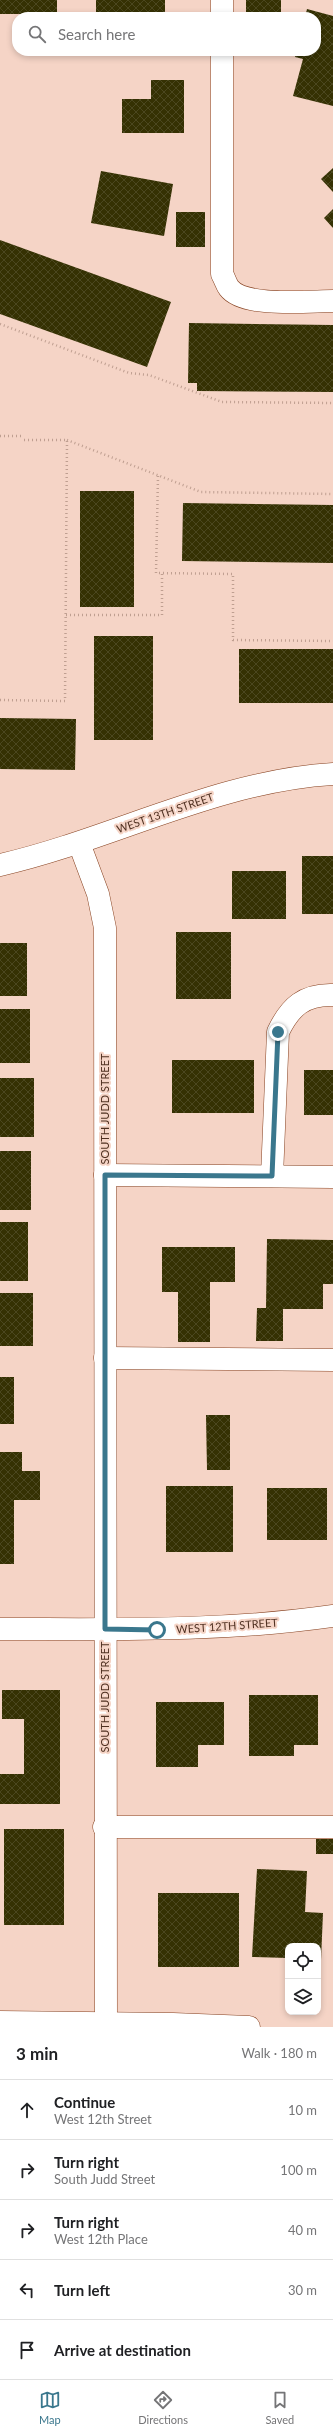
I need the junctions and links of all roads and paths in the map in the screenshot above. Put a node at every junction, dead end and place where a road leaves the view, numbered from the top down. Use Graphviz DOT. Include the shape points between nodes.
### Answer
graph roads {
  1 [pos="222,0"];
  2 [pos="222,12"];
  3 [pos="222,56"];
  4 [pos="333,301"];
  5 [pos="0,324"];
  6 [pos="333,403"];
  7 [pos="0,436"];
  8 [pos="23,436"];
  9 [pos="23,440"];
  10 [pos="67,440"];
  11 [pos="158,476"];
  12 [pos="333,494"];
  13 [pos="162,573"];
  14 [pos="66,614"];
  15 [pos="333,641"];
  16 [pos="0,700"];
  17 [pos="333,774"];
  18 [pos="79,843"];
  19 [pos="0,865"];
  20 [pos="333,995"];
  21 [pos="105,1175"];
  22 [pos="272,1176"];
  23 [pos="333,1177"];
  24 [pos="105,1358"];
  25 [pos="333,1360"];
  26 [pos="333,1616"];
  27 [pos="0,1629"];
  28 [pos="105,1629"];
  29 [pos="104,1827"];
  30 [pos="333,1827"];
  31 [pos="0,2022"];
  32 [pos="106,2025"];
  33 [pos="249,2027"];
  1 -- 2 [label="street"];
  3 -- 4 [label="street" via="222,274 230,289 244,298 260,301"];
  5 -- 6 [label="path" via="129,373 149,375 222,402"];
  7 -- 8 [label="path"];
  9 -- 10 [label="path"];
  10 -- 11 [label="path"];
  10 -- 14 [label="path"];
  11 -- 12 [label="path" via="201,492"];
  11 -- 13 [label="path" via="156,573"];
  13 -- 14 [label="path" via="162,615"];
  13 -- 15 [label="path" via="233,574 233,640"];
  14 -- 16 [label="path" via="65,701"];
  17 -- 18 [label="street, WEST 13TH STREET" via="294,778 237,789 195,801"];
  18 -- 19 [label="street, WEST 13TH STREET"];
  18 -- 21 [label="street, SOUTH JUDD STREET" via="98,894 105,928"];
  20 -- 22 [label="street" via="306,999 287,1014 278,1032"];
  21 -- 22 [label="street"];
  21 -- 24 [label="street, SOUTH JUDD STREET"];
  22 -- 23 [label="street"];
  24 -- 25 [label="street"];
  24 -- 28 [label="street, SOUTH JUDD STREET"];
  26 -- 28 [label="street, WEST 12TH STREET" via="243,1627"];
  27 -- 28 [label="street, WEST 12TH STREET"];
  28 -- 29 [label="street, SOUTH JUDD STREET"];
  29 -- 30 [label="street"];
  29 -- 32 [label="street, SOUTH JUDD STREET"];
  31 -- 32 [label="street"];
  32 -- 33 [label="street"];
}
